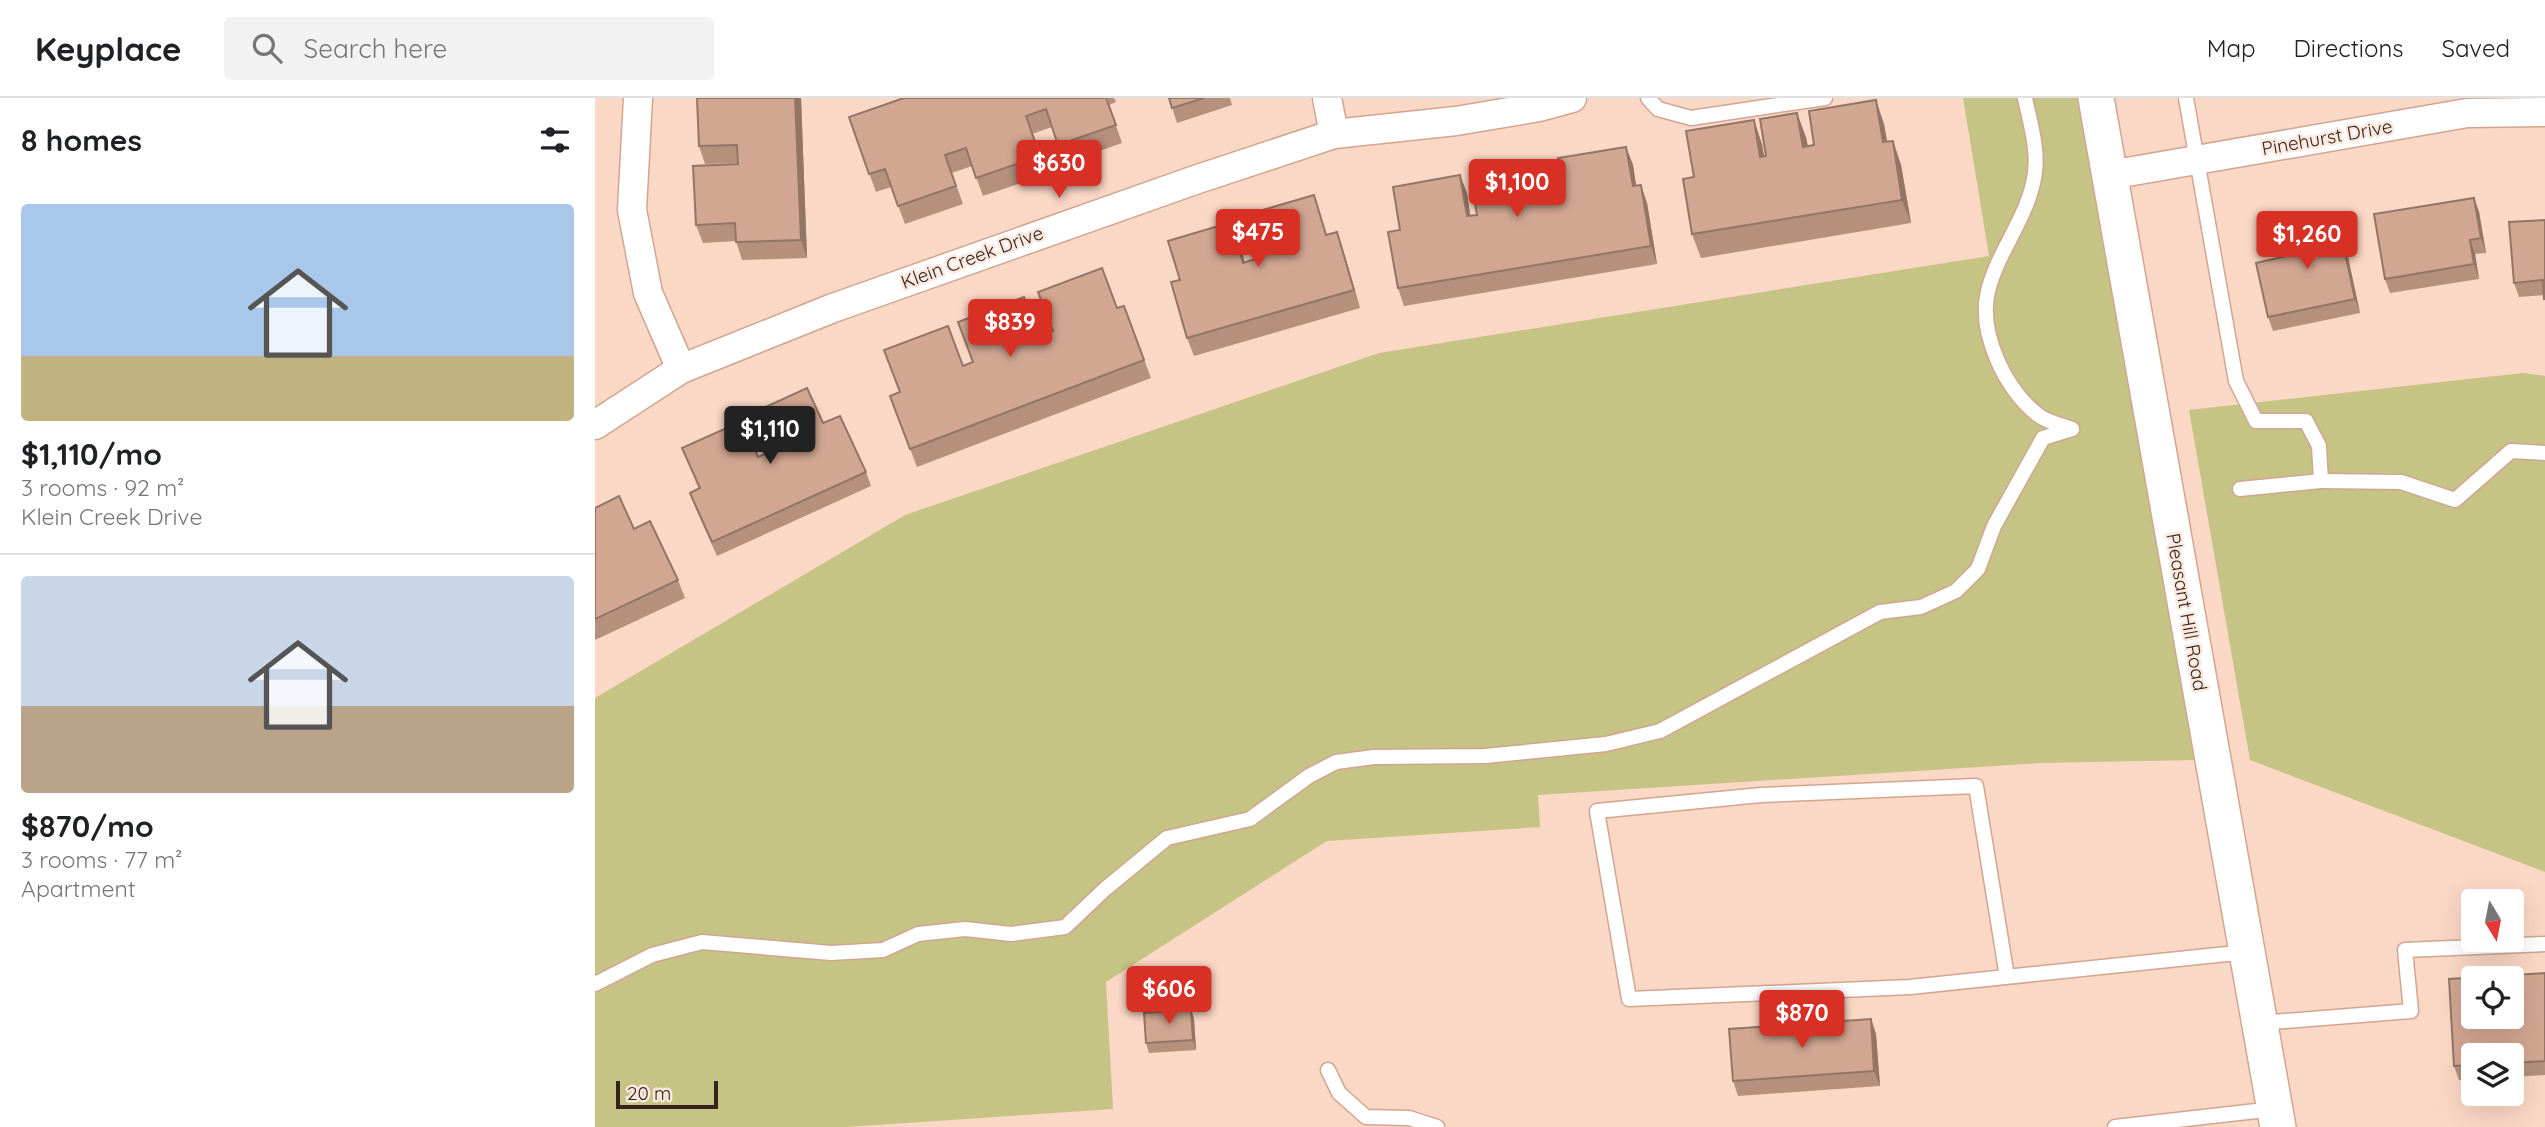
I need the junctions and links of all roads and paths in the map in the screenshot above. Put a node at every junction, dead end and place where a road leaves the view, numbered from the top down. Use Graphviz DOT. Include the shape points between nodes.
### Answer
graph roads {
  1 [pos="638,98"];
  2 [pos="1327,98"];
  3 [pos="1572,98"];
  4 [pos="1648,98"];
  5 [pos="1825,98"];
  6 [pos="2025,98"];
  7 [pos="2096,98"];
  8 [pos="2186,98"];
  9 [pos="2545,112"];
  10 [pos="1334,134"];
  11 [pos="2196,160"];
  12 [pos="2110,175"];
  13 [pos="681,369"];
  14 [pos="595,425"];
  15 [pos="2545,453"];
  16 [pos="2321,481"];
  17 [pos="2240,489"];
  18 [pos="2545,944"];
  19 [pos="2247,952"];
  20 [pos="2007,977"];
  21 [pos="595,984"];
  22 [pos="2260,1023"];
  23 [pos="1328,1070"];
  24 [pos="2277,1118"];
  25 [pos="1437,1127"];
  26 [pos="2115,1127"];
  1 -- 13 [label="street" via="632,209 648,293"];
  2 -- 10 [label="street"];
  3 -- 10 [label="street, Klein Creek Drive" via="1456,121"];
  4 -- 5 [label="lane" via="1658,109 1691,118"];
  6 -- 21 [label="lane" via="2035,173 1988,290 1989,329 1996,356 2023,402 2041,417 2072,429 2043,438 1994,526 1978,569 1956,591 1921,607 1880,612 1660,731 1606,744 1485,756 1336,762 1308,776 1249,819 1167,838 1065,927 1011,934 965,929 918,934 883,950 831,953 702,942 652,955"];
  7 -- 12 [label="street, Pleasant Hill Road"];
  8 -- 11 [label="lane"];
  9 -- 11 [label="street, Pinehurst Drive" via="2467,113"];
  10 -- 13 [label="street, Klein Creek Drive" via="1021,239"];
  11 -- 12 [label="street, Pinehurst Drive"];
  11 -- 16 [label="lane" via="2236,381 2256,421 2306,421 2319,446"];
  12 -- 19 [label="street, Pleasant Hill Road"];
  13 -- 14 [label="street, Klein Creek Drive"];
  15 -- 16 [label="lane" via="2511,451 2455,500 2401,482"];
  16 -- 17 [label="lane"];
  18 -- 22 [label="lane" via="2405,950 2411,1012"];
  19 -- 20 [label="lane"];
  19 -- 22 [label="street, Pleasant Hill Road"];
  20 -- 20 [label="lane" via="1910,987 1629,999 1597,811 1761,795 1976,786"];
  22 -- 24 [label="street, Pleasant Hill Road"];
  23 -- 25 [label="lane" via="1339,1093 1366,1117 1409,1118"];
  24 -- 26 [label="lane"];
}
